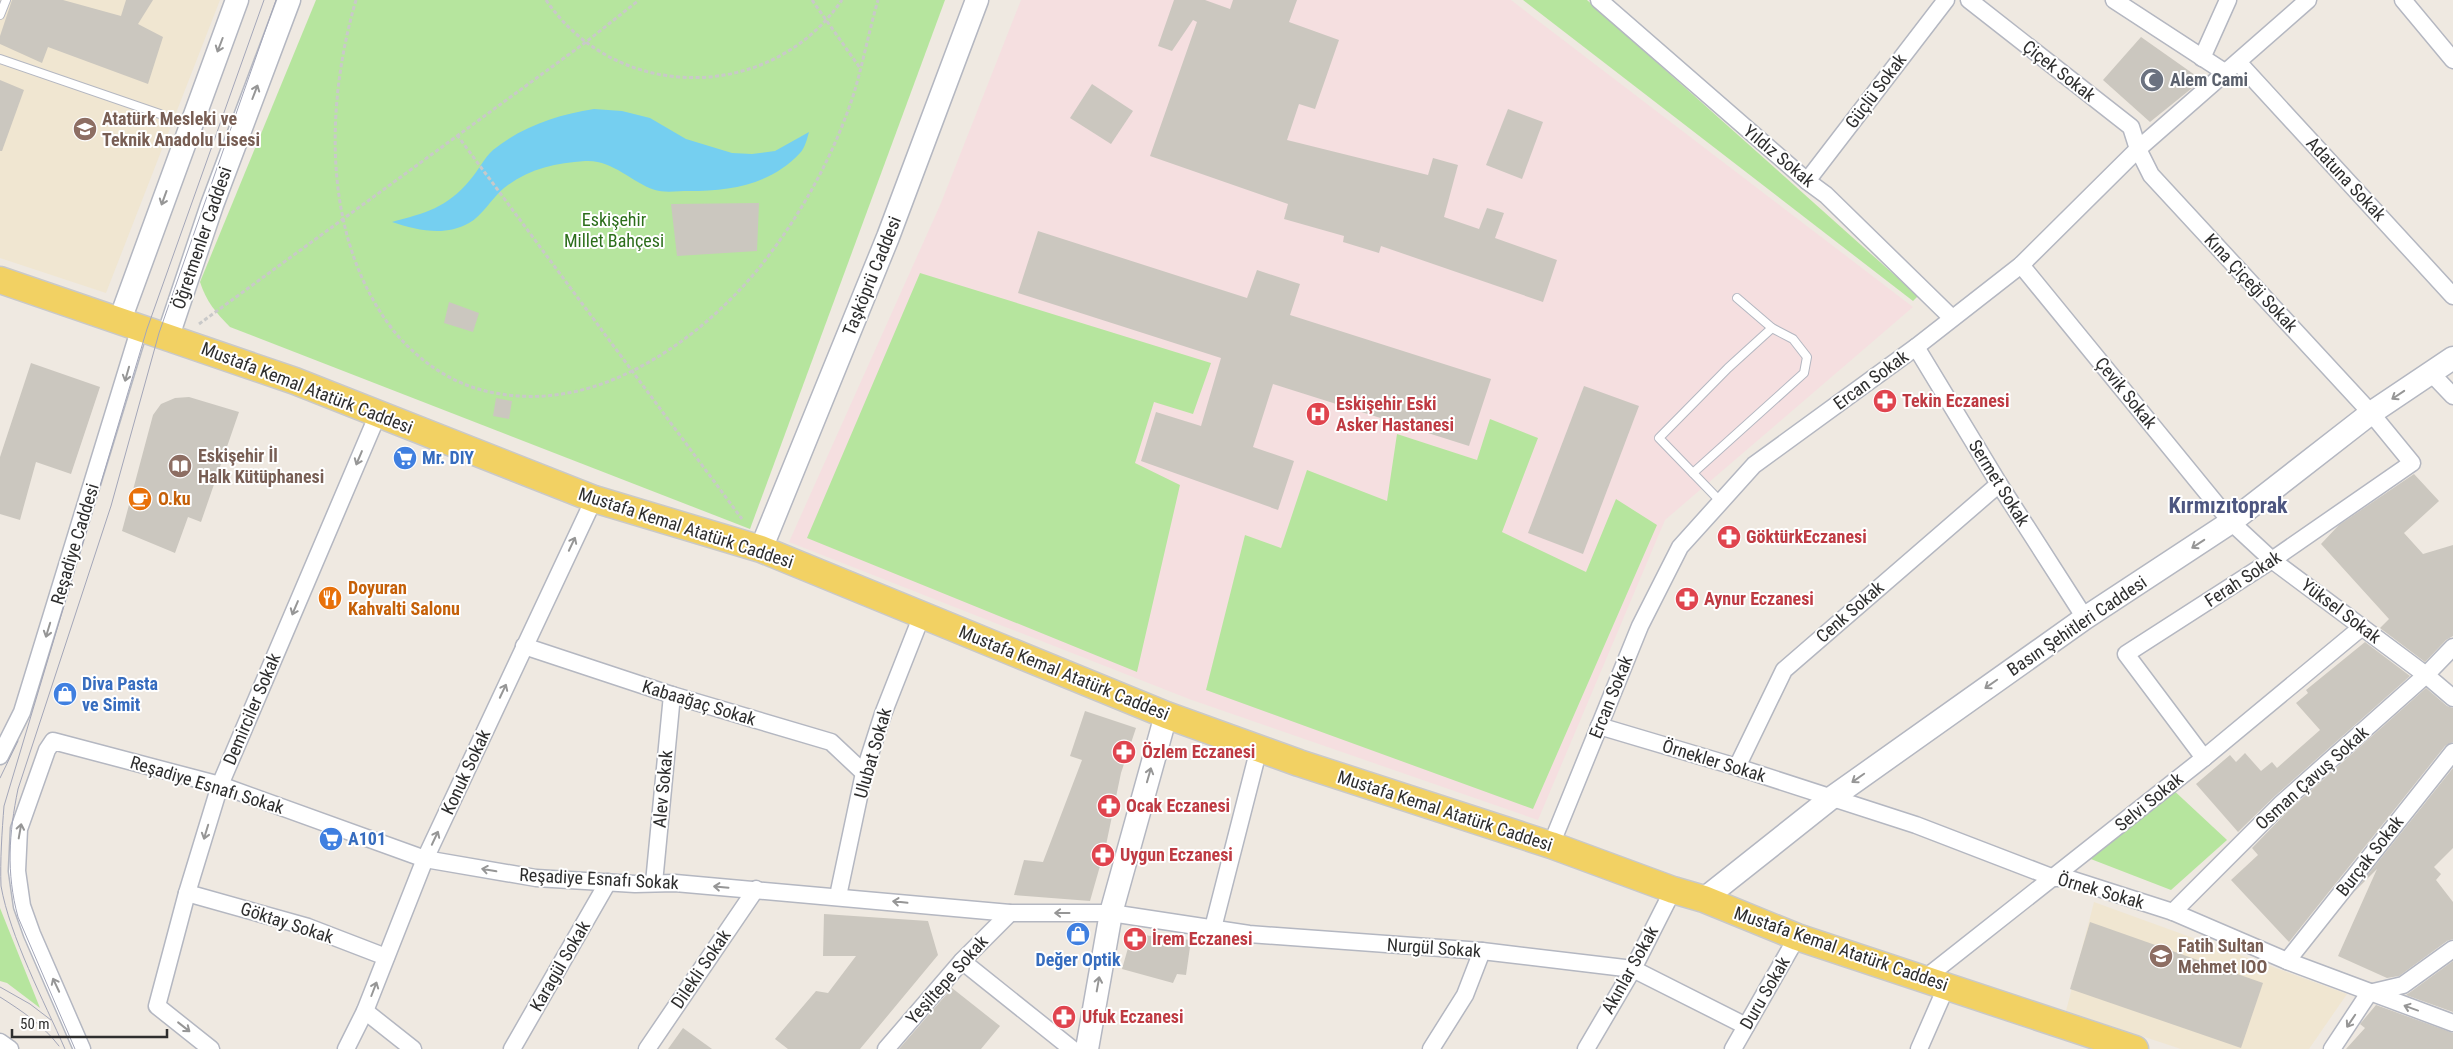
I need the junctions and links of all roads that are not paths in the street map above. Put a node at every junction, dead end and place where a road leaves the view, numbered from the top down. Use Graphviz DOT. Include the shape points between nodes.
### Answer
graph roads {
  1 [pos="6,0"];
  2 [pos="237,0"];
  3 [pos="289,0"];
  4 [pos="977,0"];
  5 [pos="1599,0"];
  6 [pos="1946,0"];
  7 [pos="1969,0"];
  8 [pos="2114,0"];
  9 [pos="2228,0"];
  10 [pos="2308,0"];
  11 [pos="2403,0"];
  12 [pos="0,15"];
  13 [pos="2202,58"];
  14 [pos="0,59"];
  15 [pos="2453,60"];
  16 [pos="2232,67"];
  17 [pos="160,114"];
  18 [pos="2138,149"];
  19 [pos="1807,181"];
  20 [pos="2021,265"];
  21 [pos="0,280"];
  22 [pos="2453,296"];
  23 [pos="1737,298"];
  24 [pos="1952,318"];
  25 [pos="130,324"];
  26 [pos="1772,328"];
  27 [pos="168,336"];
  28 [pos="1916,347"];
  29 [pos="2453,358"];
  30 [pos="2431,373"];
  31 [pos="2453,396"];
  32 [pos="2371,413"];
  33 [pos="378,414"];
  34 [pos="1693,473"];
  35 [pos="1999,484"];
  36 [pos="594,499"];
  37 [pos="1721,502"];
  38 [pos="2231,522"];
  39 [pos="761,549"];
  40 [pos="2272,560"];
  41 [pos="922,615"];
  42 [pos="2085,618"];
  43 [pos="2362,627"];
  44 [pos="524,646"];
  45 [pos="2453,648"];
  46 [pos="2426,675"];
  47 [pos="672,695"];
  48 [pos="2453,698"];
  49 [pos="1166,715"];
  50 [pos="1599,726"];
  51 [pos="1259,748"];
  52 [pos="2453,752"];
  53 [pos="0,756"];
  54 [pos="2204,758"];
  55 [pos="1736,767"];
  56 [pos="864,773"];
  57 [pos="220,785"];
  58 [pos="1830,799"];
  59 [pos="1551,845"];
  60 [pos="425,859"];
  61 [pos="2054,878"];
  62 [pos="608,882"];
  63 [pos="654,883"];
  64 [pos="756,889"];
  65 [pos="1673,890"];
  66 [pos="187,893"];
  67 [pos="838,896"];
  68 [pos="1704,899"];
  69 [pos="2173,912"];
  70 [pos="1010,913"];
  71 [pos="1111,913"];
  72 [pos="1213,928"];
  73 [pos="1797,937"];
  74 [pos="2453,949"];
  75 [pos="1482,951"];
  76 [pos="386,957"];
  77 [pos="962,961"];
  78 [pos="2287,961"];
  79 [pos="1633,969"];
  80 [pos="1940,979"];
  81 [pos="2369,993"];
  82 [pos="366,1011"];
  83 [pos="2453,1023"];
  84 [pos="1746,1026"];
  85 [pos="0,1042"];
  86 [pos="10,1049"];
  87 [pos="82,1049"];
  88 [pos="211,1049"];
  89 [pos="346,1049"];
  90 [pos="413,1049"];
  91 [pos="512,1049"];
  92 [pos="647,1049"];
  93 [pos="886,1049"];
  94 [pos="1072,1049"];
  95 [pos="1087,1049"];
  96 [pos="1430,1049"];
  97 [pos="1586,1049"];
  98 [pos="1733,1049"];
  99 [pos="1919,1049"];
  100 [pos="2135,1049"];
  101 [pos="2332,1049"];
  1 -- 12 [label="lane"];
  2 -- 25 [label="main road, one-way"];
  27 -- 3 [label="main road, Öğretmenler Caddesi, one-way" via="212,205"];
  4 -- 39 [label="main road, Taşköprü Caddesi" via="888,237"];
  5 -- 19 [label="street, Yıldız Sokak"];
  6 -- 19 [label="street, Güçlü Sokak"];
  7 -- 18 [label="street, Çiçek Sokak" via="2131,127"];
  8 -- 13 [label="street, Adatuna Sokak"];
  9 -- 13 [label="street"];
  10 -- 16 [label="street, Ercan Sokak"];
  11 -- 15 [label="street"];
  13 -- 16 [label="street, Adatuna Sokak"];
  14 -- 17 [label="lane"];
  16 -- 18 [label="street, Ercan Sokak"];
  16 -- 22 [label="street, Adatuna Sokak"];
  18 -- 20 [label="street, Ercan Sokak"];
  18 -- 32 [label="street, Kına Çiçeği Sokak" via="2151,175"];
  19 -- 24 [label="street, Yıldız Sokak"];
  20 -- 24 [label="street, Ercan Sokak"];
  20 -- 38 [label="street, Çevik Sokak"];
  21 -- 25 [label="main road, Mustafa Kemal Atatürk Caddesi"];
  23 -- 26 [label="lane"];
  24 -- 28 [label="street, Ercan Sokak"];
  25 -- 27 [label="main road, Mustafa Kemal Atatürk Caddesi"];
  25 -- 53 [label="street, Reşadiye Caddesi, one-way" via="22,712"];
  26 -- 34 [label="lane" via="1659,438"];
  26 -- 34 [label="lane" via="1793,339 1807,357 1804,373"];
  27 -- 33 [label="main road, Mustafa Kemal Atatürk Caddesi"];
  28 -- 35 [label="street, Sermet Sokak"];
  28 -- 37 [label="street, Ercan Sokak" via="1754,465"];
  29 -- 30 [label="main road, Basın Şehitleri Caddesi"];
  30 -- 31 [label="street"];
  30 -- 32 [label="main road, Basın Şehitleri Caddesi, one-way"];
  32 -- 38 [label="main road, Basın Şehitleri Caddesi"];
  32 -- 40 [label="street, Ferah Sokak" via="2412,463"];
  33 -- 36 [label="main road, Mustafa Kemal Atatürk Caddesi"];
  33 -- 57 [label="street, Demirciler Sokak, one-way"];
  34 -- 37 [label="lane"];
  35 -- 42 [label="street, Sermet Sokak"];
  35 -- 55 [label="street, Cenk Sokak" via="1784,670"];
  36 -- 39 [label="main road, Mustafa Kemal Atatürk Caddesi"];
  44 -- 36 [label="street, Konuk Sokak, one-way"];
  37 -- 50 [label="street, Ercan Sokak" via="1680,547 1640,626"];
  38 -- 40 [label="street, Yüksel Sokak"];
  38 -- 42 [label="main road, Basın Şehitleri Caddesi, one-way"];
  39 -- 41 [label="main road, Mustafa Kemal Atatürk Caddesi"];
  40 -- 43 [label="street, Yüksel Sokak"];
  40 -- 54 [label="street, Ferah Sokak" via="2126,654"];
  41 -- 49 [label="main road, Mustafa Kemal Atatürk Caddesi"];
  41 -- 56 [label="street, Ulubat Sokak"];
  42 -- 58 [label="main road, Basın Şehitleri Caddesi, one-way"];
  43 -- 46 [label="street, Yüksel Sokak"];
  43 -- 54 [label="street, Selvi Sokak"];
  44 -- 47 [label="street, Kabaağaç Sokak"];
  60 -- 44 [label="street, Konuk Sokak, one-way"];
  45 -- 46 [label="street, Osman Çavuş Sokak"];
  46 -- 48 [label="street, Yüksel Sokak"];
  46 -- 69 [label="street, Osman Çavuş Sokak" via="2282,803"];
  47 -- 56 [label="street, Kabaağaç Sokak" via="831,742"];
  47 -- 63 [label="street, Alev Sokak"];
  49 -- 51 [label="main road, Mustafa Kemal Atatürk Caddesi"];
  71 -- 49 [label="main road, one-way"];
  50 -- 55 [label="street, Örnekler Sokak"];
  50 -- 59 [label="street, Ercan Sokak"];
  51 -- 59 [label="main road, Mustafa Kemal Atatürk Caddesi"];
  51 -- 72 [label="street"];
  52 -- 78 [label="street, Burçak Sokak"];
  54 -- 61 [label="street, Selvi Sokak"];
  55 -- 58 [label="street, Örnekler Sokak"];
  56 -- 67 [label="street, Ulubat Sokak"];
  57 -- 60 [label="street, Reşadiye Esnafı Sokak"];
  57 -- 66 [label="street, Demirciler Sokak, one-way"];
  87 -- 57 [label="street, Reşadiye Esnafı Sokak, one-way" via="32,934 22,906 17,871 19,829 47,750 53,742"];
  58 -- 61 [label="street, Örnek Sokak" via="1916,825"];
  58 -- 68 [label="main road, Basın Şehitleri Caddesi"];
  59 -- 65 [label="main road, Mustafa Kemal Atatürk Caddesi"];
  62 -- 60 [label="street, Reşadiye Esnafı Sokak, one-way" via="536,878"];
  60 -- 76 [label="street, Konuk Sokak"];
  61 -- 69 [label="street, Örnek Sokak" via="2067,878"];
  61 -- 80 [label="street, Selvi Sokak"];
  62 -- 63 [label="street, Reşadiye Esnafı Sokak"];
  62 -- 91 [label="street, Karagül Sokak"];
  64 -- 63 [label="street, Reşadiye Esnafı Sokak, one-way"];
  64 -- 67 [label="street, Reşadiye Esnafı Sokak"];
  64 -- 92 [label="street, Dilekli Sokak"];
  65 -- 68 [label="main road, Mustafa Kemal Atatürk Caddesi"];
  65 -- 79 [label="street, Akınlar Sokak"];
  66 -- 76 [label="street, Göktay Sokak" via="308,927"];
  66 -- 88 [label="street, Demirciler Sokak, one-way" via="156,1006"];
  70 -- 67 [label="street, Reşadiye Esnafı Sokak, one-way"];
  68 -- 73 [label="main road, Mustafa Kemal Atatürk Caddesi"];
  69 -- 78 [label="street, Örnek Sokak"];
  71 -- 70 [label="street, Reşadiye Esnafı Sokak, one-way"];
  70 -- 77 [label="street, Yeşiltepe Sokak"];
  71 -- 72 [label="street, Nurgül Sokak"];
  95 -- 71 [label="main road, one-way"];
  72 -- 75 [label="street, Nurgül Sokak" via="1249,934"];
  73 -- 80 [label="main road, Mustafa Kemal Atatürk Caddesi"];
  73 -- 84 [label="street, Duru Sokak"];
  74 -- 81 [label="street" via="2403,985"];
  75 -- 79 [label="street, Nurgül Sokak"];
  75 -- 96 [label="street" via="1465,996"];
  82 -- 76 [label="street, Konuk Sokak, one-way"];
  77 -- 93 [label="street, Yeşiltepe Sokak"];
  77 -- 94 [label="street"];
  78 -- 81 [label="street, Örnek Sokak"];
  79 -- 84 [label="street, Nurgül Sokak"];
  79 -- 97 [label="street, Akınlar Sokak"];
  80 -- 99 [label="street"];
  80 -- 100 [label="main road, Mustafa Kemal Atatürk Caddesi"];
  83 -- 81 [label="street, Örnek Sokak, one-way"];
  81 -- 101 [label="street, one-way"];
  82 -- 89 [label="street, Konuk Sokak"];
  82 -- 90 [label="street"];
  84 -- 98 [label="street, Duru Sokak"];
  85 -- 86 [label="street"];
}
